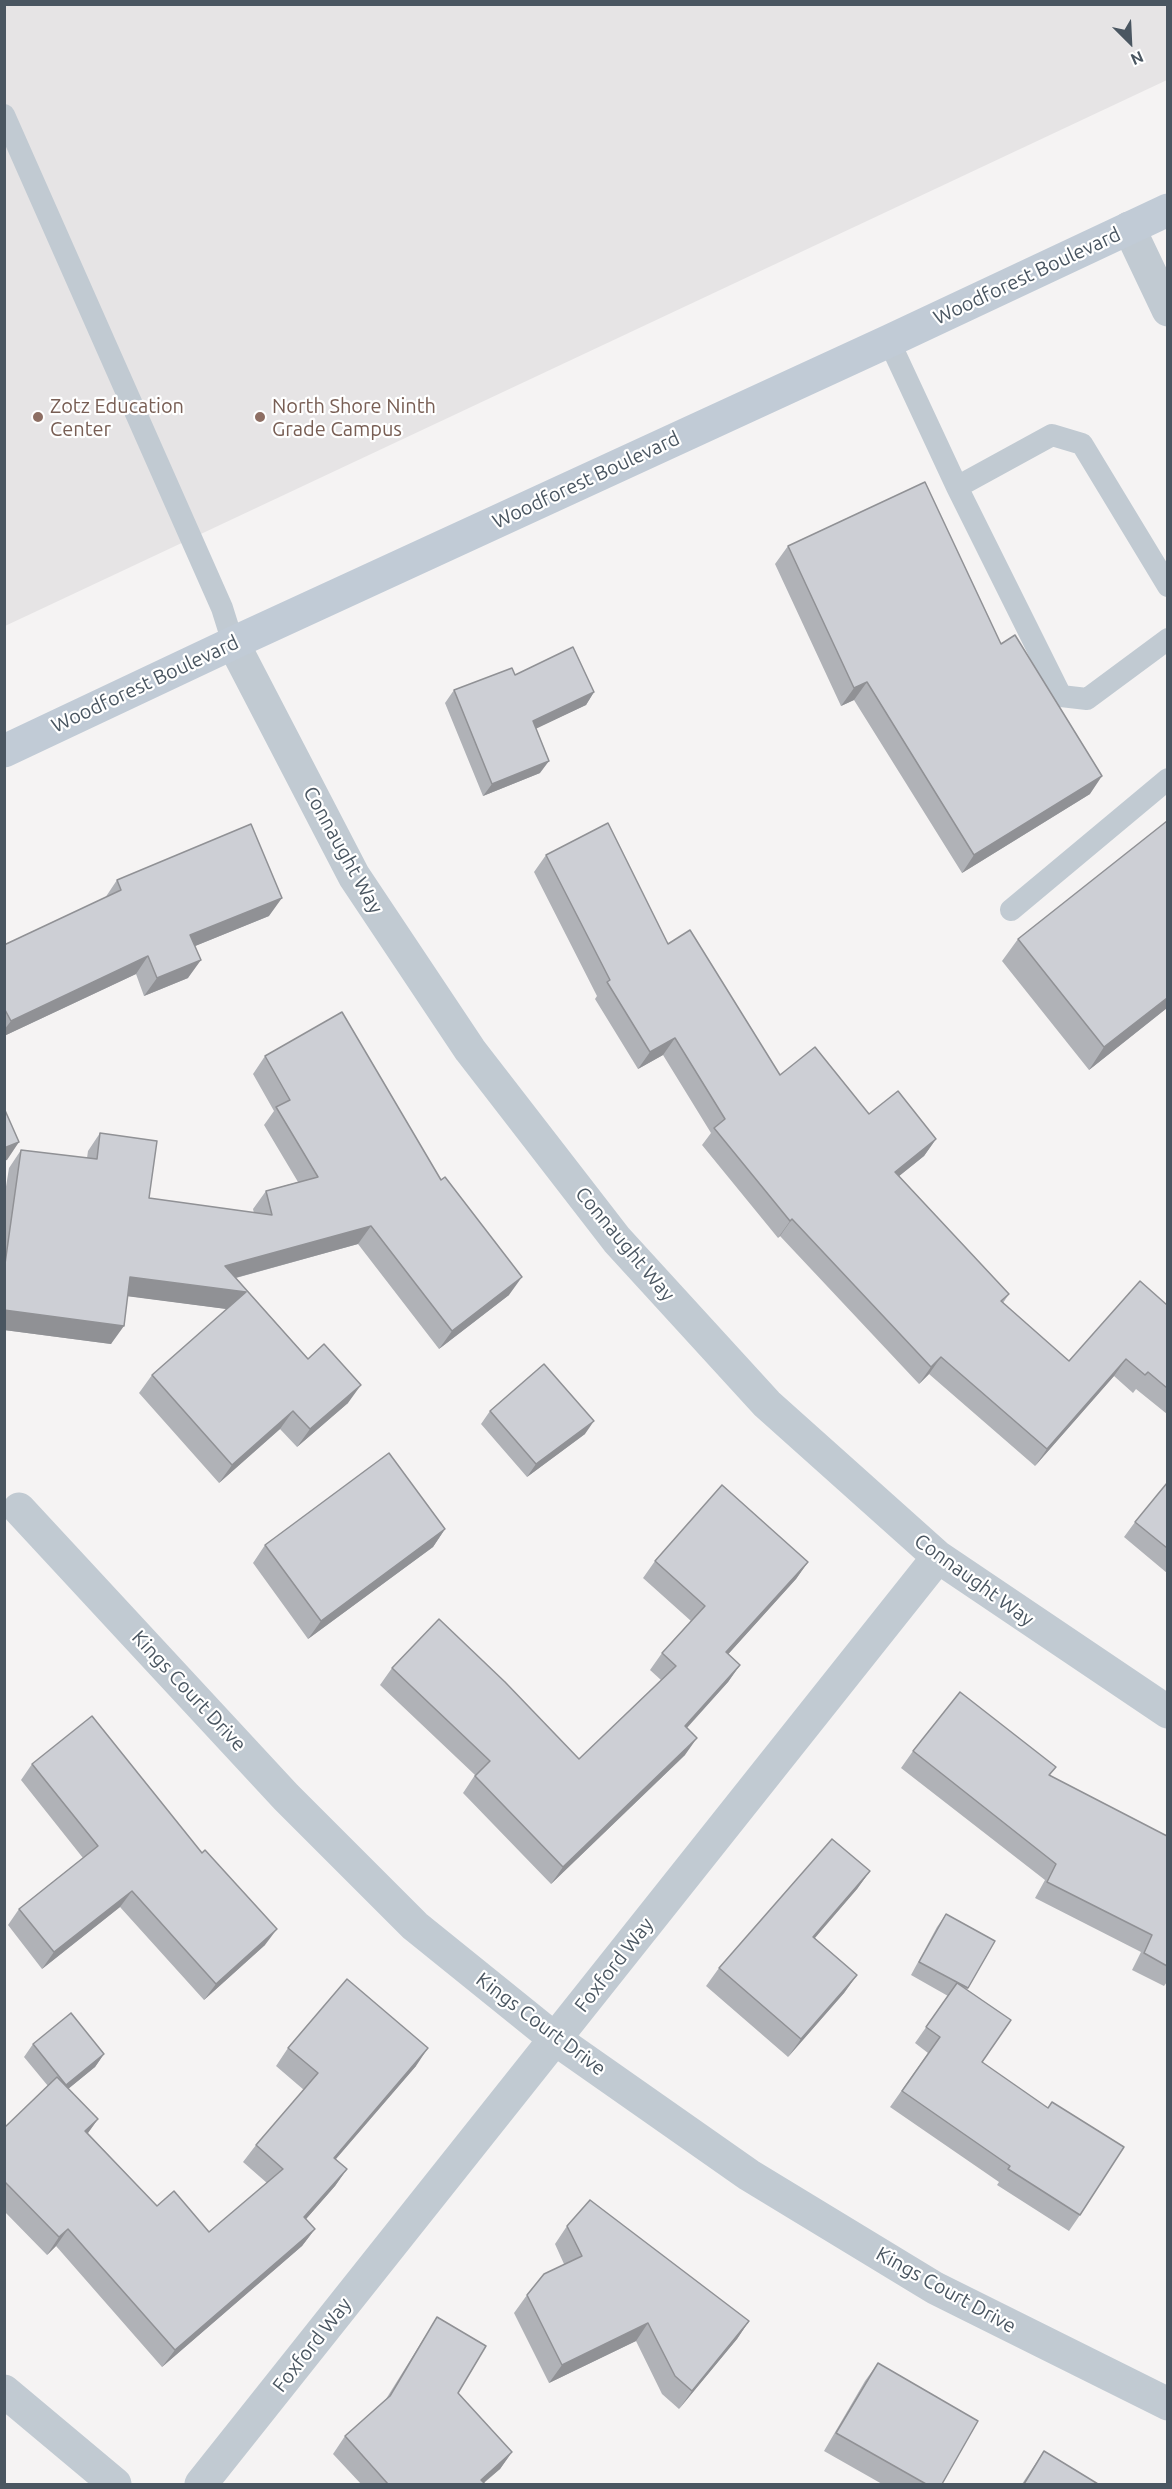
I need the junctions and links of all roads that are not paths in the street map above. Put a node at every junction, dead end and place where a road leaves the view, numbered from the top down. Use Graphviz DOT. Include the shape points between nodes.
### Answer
graph roads {
  1 [pos="4,115"];
  2 [pos="1167,210"];
  3 [pos="1129,228"];
  4 [pos="1167,310"];
  5 [pos="889,341"];
  6 [pos="957,487"];
  7 [pos="1167,586"];
  8 [pos="1167,639"];
  9 [pos="233,643"];
  10 [pos="4,750"];
  11 [pos="1167,779"];
  12 [pos="1011,910"];
  13 [pos="18,1509"];
  14 [pos="938,1557"];
  15 [pos="1167,1712"];
  16 [pos="555,2038"];
  17 [pos="4,2391"];
  18 [pos="1167,2404"];
  19 [pos="116,2484"];
  20 [pos="201,2484"];
  1 -- 9 [label="lane" via="222,608"];
  2 -- 3 [label="main road, Woodforest Boulevard"];
  3 -- 4 [label="street"];
  3 -- 5 [label="main road, Woodforest Boulevard"];
  5 -- 6 [label="lane"];
  5 -- 9 [label="main road, Woodforest Boulevard"];
  6 -- 7 [label="lane" via="1052,435 1082,444"];
  6 -- 8 [label="lane" via="1061,696 1087,699"];
  9 -- 10 [label="main road, Woodforest Boulevard"];
  9 -- 14 [label="street, Connaught Way" via="354,876 470,1050 617,1240 767,1404"];
  11 -- 12 [label="lane"];
  13 -- 16 [label="street, Kings Court Drive" via="286,1797 415,1926"];
  14 -- 15 [label="street, Connaught Way"];
  14 -- 16 [label="street, Foxford Way"];
  16 -- 18 [label="street, Kings Court Drive" via="749,2175 925,2282"];
  16 -- 20 [label="street, Foxford Way"];
  17 -- 19 [label="street"];
}
